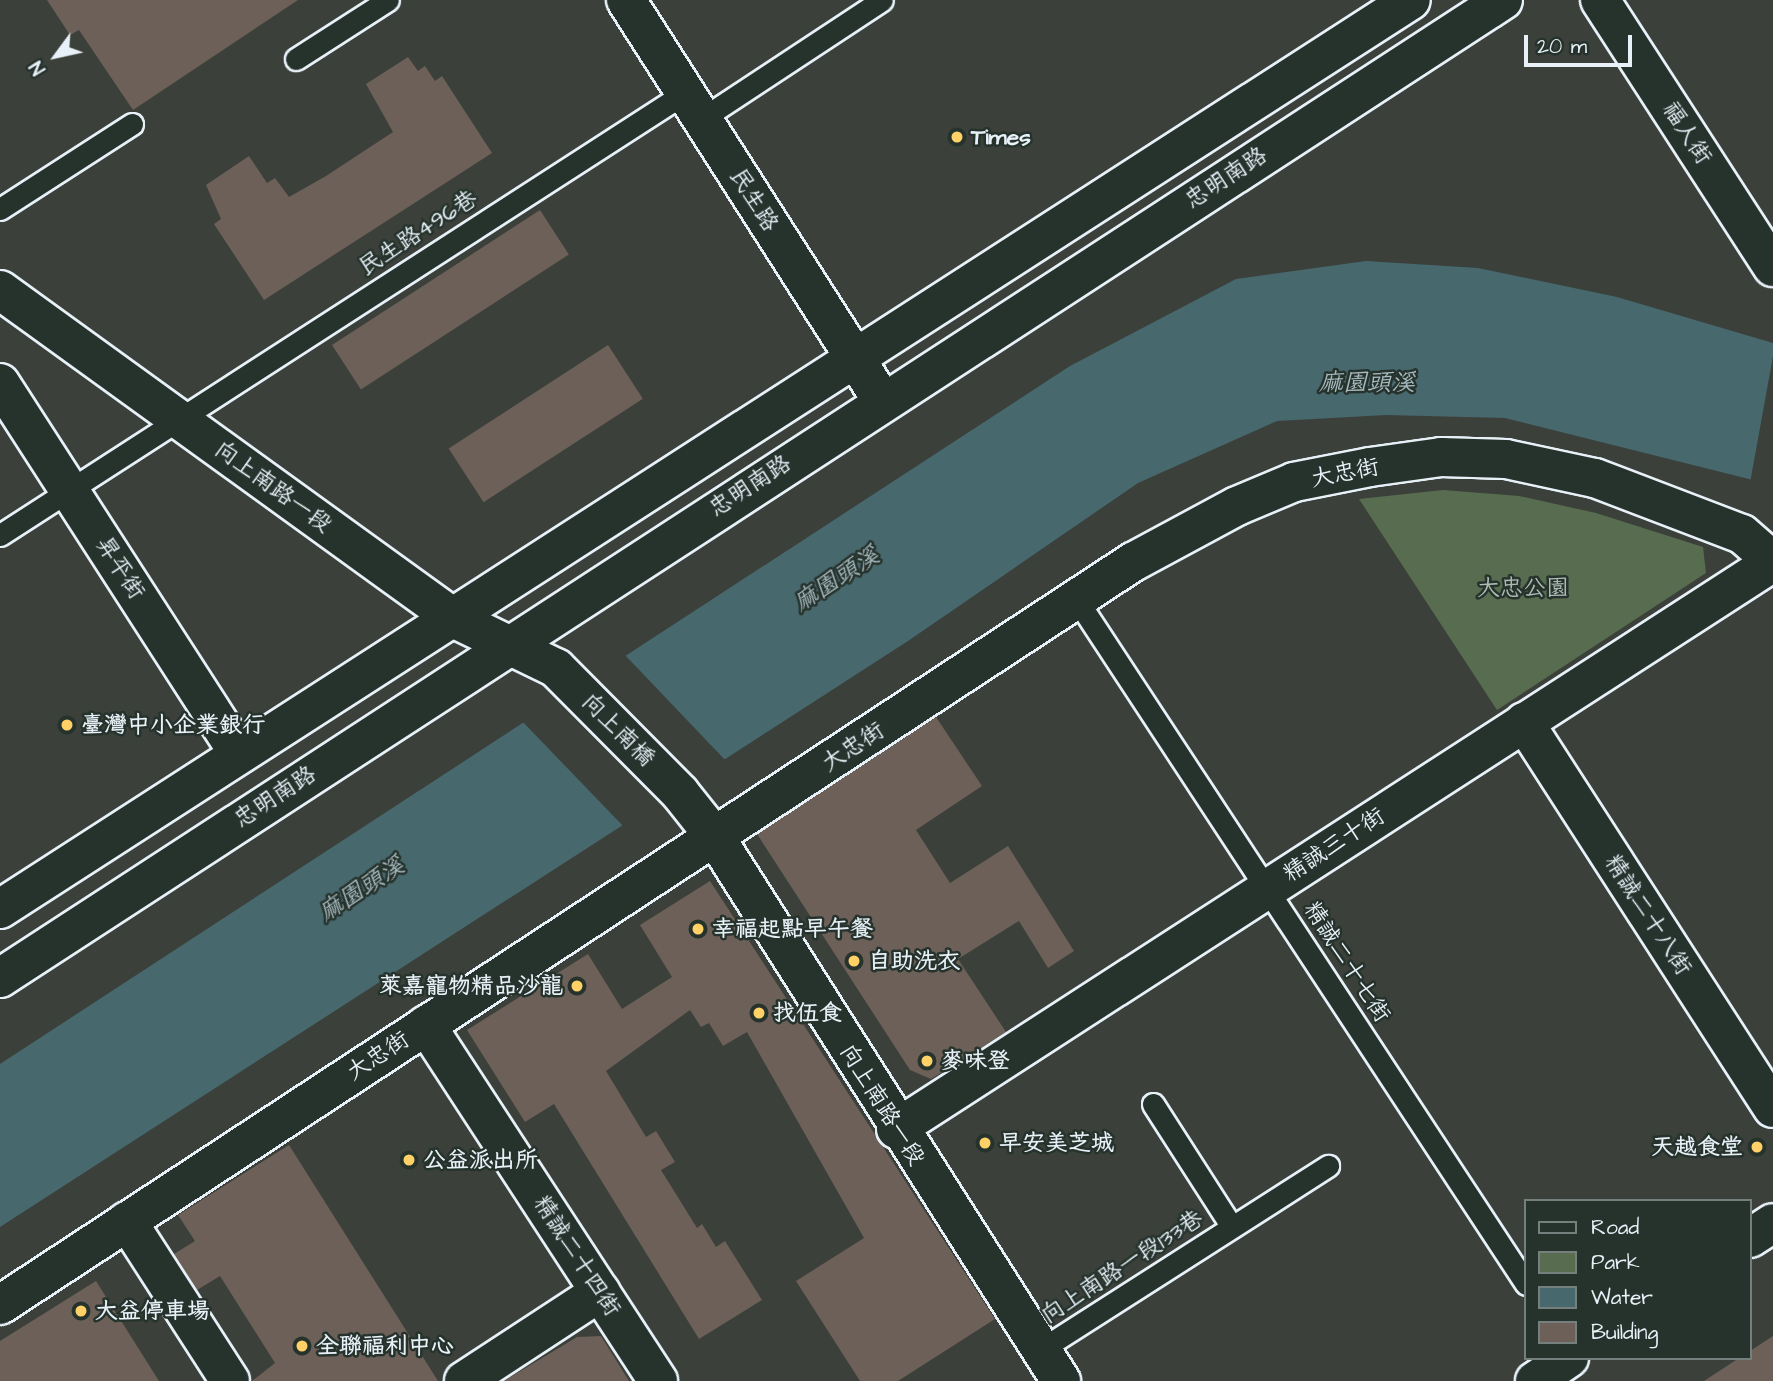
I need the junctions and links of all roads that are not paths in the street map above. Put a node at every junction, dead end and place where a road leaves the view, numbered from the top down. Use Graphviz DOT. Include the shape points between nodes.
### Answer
graph roads {
  1 [pos="388,0"];
  2 [pos="626,0"];
  3 [pos="882,0"];
  4 [pos="1411,0"];
  5 [pos="1503,0"];
  6 [pos="1600,0"];
  7 [pos="296,59"];
  8 [pos="694,105"];
  9 [pos="132,124"];
  10 [pos="0,209"];
  11 [pos="1773,267"];
  12 [pos="0,290"];
  13 [pos="855,359"];
  14 [pos="0,383"];
  15 [pos="882,400"];
  16 [pos="179,419"];
  17 [pos="70,490"];
  18 [pos="0,535"];
  19 [pos="1773,561"];
  20 [pos="1077,600"];
  21 [pos="455,619"];
  22 [pos="508,644"];
  23 [pos="555,668"];
  24 [pos="1524,722"];
  25 [pos="239,754"];
  26 [pos="680,793"];
  27 [pos="715,837"];
  28 [pos="1267,888"];
  29 [pos="0,909"];
  30 [pos="0,978"];
  31 [pos="426,1025"];
  32 [pos="1153,1104"];
  33 [pos="1773,1108"];
  34 [pos="896,1129"];
  35 [pos="1328,1166"];
  36 [pos="127,1221"];
  37 [pos="1773,1224"];
  38 [pos="1232,1227"];
  39 [pos="1752,1237"];
  40 [pos="1524,1281"];
  41 [pos="600,1292"];
  42 [pos="0,1305"];
  43 [pos="1566,1360"];
  44 [pos="1051,1365"];
  45 [pos="230,1381"];
  46 [pos="464,1381"];
  47 [pos="658,1381"];
  48 [pos="1535,1381"];
  1 -- 7 [label="lane"];
  2 -- 8 [label="street, 民生路"];
  3 -- 8 [label="lane, 民生路496巷"];
  4 -- 13 [label="street"];
  5 -- 15 [label="street, 忠明南路"];
  6 -- 11 [label="street, 福人街"];
  8 -- 13 [label="street, 民生路"];
  8 -- 16 [label="lane, 民生路496巷"];
  9 -- 10 [label="lane"];
  12 -- 16 [label="street, 向上南路一段"];
  13 -- 15 [label="street, 民生路"];
  13 -- 21 [label="street"];
  14 -- 17 [label="street, 昇平街"];
  15 -- 22 [label="street, 忠明南路"];
  16 -- 17 [label="lane, 民生路496巷"];
  16 -- 21 [label="street, 向上南路一段"];
  17 -- 18 [label="lane, 民生路496巷"];
  17 -- 25 [label="street, 昇平街"];
  19 -- 20 [label="street, 大忠街" via="1742,534 1595,478 1506,459 1441,457 1294,482 1181,532"];
  19 -- 24 [label="street, 精誠三十街"];
  20 -- 27 [label="street, 大忠街"];
  20 -- 28 [label="lane, 精誠二十七街"];
  21 -- 22 [label="street, 向上南路一段"];
  21 -- 25 [label="street"];
  22 -- 23 [label="street, 向上南路一段"];
  22 -- 30 [label="street, 忠明南路"];
  23 -- 26 [label="street, 向上南橋"];
  24 -- 28 [label="street, 精誠三十街"];
  24 -- 33 [label="street, 精誠二十八街"];
  25 -- 29 [label="street"];
  26 -- 27 [label="street, 向上南路一段"];
  27 -- 31 [label="street, 大忠街"];
  27 -- 34 [label="street, 向上南路一段"];
  28 -- 34 [label="street, 精誠三十街"];
  28 -- 40 [label="lane, 精誠二十七街"];
  31 -- 36 [label="street, 大忠街"];
  31 -- 41 [label="street, 精誠二十四街"];
  32 -- 38 [label="lane, 向上南路一段133巷"];
  34 -- 44 [label="street, 向上南路一段"];
  35 -- 38 [label="lane, 向上南路一段133巷"];
  36 -- 42 [label="street, 大忠街"];
  36 -- 45 [label="street"];
  37 -- 39 [label="street"];
  38 -- 44 [label="lane, 向上南路一段133巷"];
  41 -- 46 [label="street"];
  41 -- 47 [label="street, 精誠二十四街"];
  43 -- 48 [label="street"];
}
